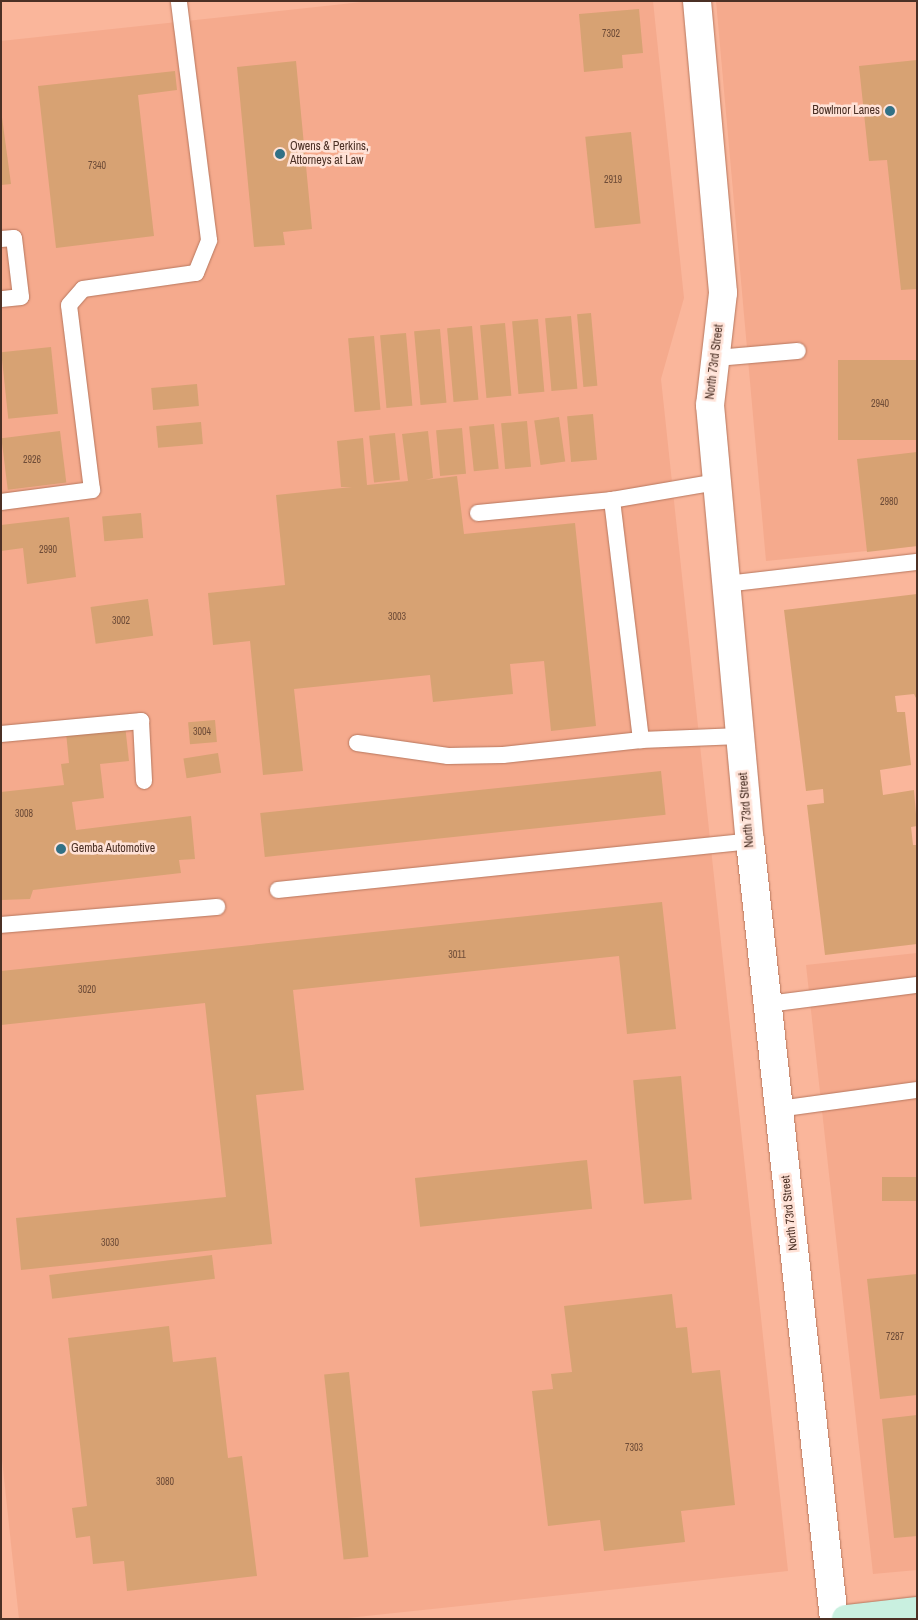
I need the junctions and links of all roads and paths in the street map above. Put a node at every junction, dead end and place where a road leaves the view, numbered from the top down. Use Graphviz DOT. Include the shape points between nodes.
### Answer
graph roads {
  1 [pos="179,1"];
  2 [pos="697,1"];
  3 [pos="1,239"];
  4 [pos="1,299"];
  5 [pos="798,351"];
  6 [pos="716,358"];
  7 [pos="717,482"];
  8 [pos="612,500"];
  9 [pos="1,502"];
  10 [pos="478,513"];
  11 [pos="917,562"];
  12 [pos="726,584"];
  13 [pos="1,734"];
  14 [pos="740,736"];
  15 [pos="641,740"];
  16 [pos="357,744"];
  17 [pos="144,781"];
  18 [pos="750,840"];
  19 [pos="278,890"];
  20 [pos="217,907"];
  21 [pos="1,926"];
  22 [pos="917,985"];
  23 [pos="768,1004"];
  24 [pos="917,1090"];
  25 [pos="778,1109"];
  26 [pos="917,1611"];
  27 [pos="834,1619"];
  28 [pos="846,1619"];
  1 -- 9 [label="lane" via="209,240 196,272 83,289 69,305 92,490"];
  2 -- 6 [label="street, North 73rd Street" via="724,293"];
  3 -- 4 [label="lane" via="14,238 20,297"];
  5 -- 6 [label="lane"];
  6 -- 7 [label="street, North 73rd Street" via="710,404"];
  7 -- 8 [label="lane"];
  7 -- 12 [label="street, North 73rd Street"];
  8 -- 10 [label="lane"];
  8 -- 15 [label="lane"];
  11 -- 12 [label="lane"];
  12 -- 14 [label="street, North 73rd Street"];
  13 -- 17 [label="lane" via="141,721"];
  14 -- 15 [label="lane"];
  14 -- 18 [label="street, North 73rd Street"];
  15 -- 16 [label="lane" via="513,754 448,756"];
  18 -- 19 [label="lane"];
  18 -- 23 [label="street, North 73rd Street"];
  20 -- 21 [label="lane"];
  22 -- 23 [label="lane"];
  23 -- 25 [label="street, North 73rd Street"];
  24 -- 25 [label="lane"];
  25 -- 27 [label="street, North 73rd Street"];
  26 -- 28 [label="street"];
}
